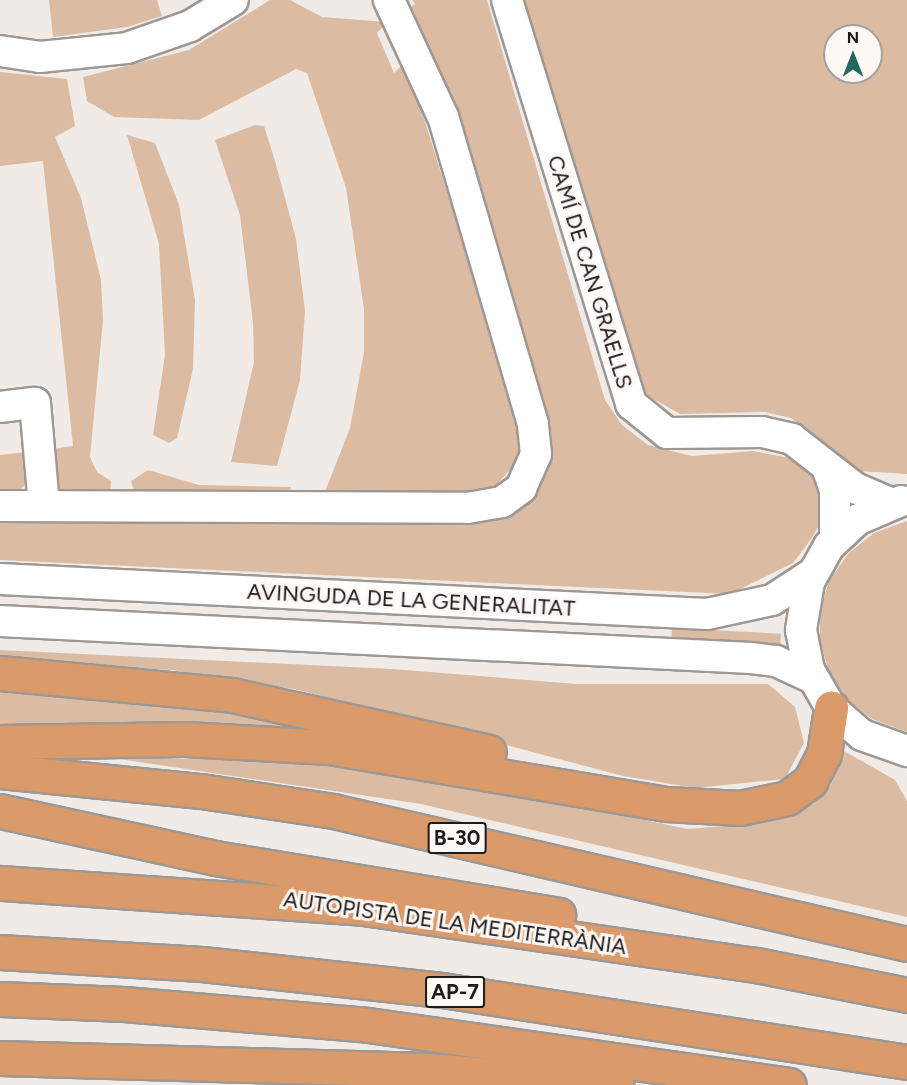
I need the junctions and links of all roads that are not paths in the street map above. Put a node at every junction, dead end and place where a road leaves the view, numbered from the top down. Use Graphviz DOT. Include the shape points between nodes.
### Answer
graph roads {
  1 [pos="233,0"];
  2 [pos="389,0"];
  3 [pos="507,0"];
  4 [pos="0,51"];
  5 [pos="0,406"];
  6 [pos="827,467"];
  7 [pos="899,502"];
  8 [pos="0,506"];
  9 [pos="44,506"];
  10 [pos="835,539"];
  11 [pos="812,574"];
  12 [pos="0,579"];
  13 [pos="0,621"];
  14 [pos="0,673"];
  15 [pos="812,678"];
  16 [pos="831,708"];
  17 [pos="0,742"];
  18 [pos="902,755"];
  19 [pos="0,771"];
  20 [pos="666,804"];
  21 [pos="0,811"];
  22 [pos="0,883"];
  23 [pos="907,944"];
  24 [pos="0,952"];
  25 [pos="756,965"];
  26 [pos="907,995"];
  27 [pos="0,999"];
  28 [pos="0,1058"];
  29 [pos="907,1062"];
  30 [pos="616,1085"];
  31 [pos="789,1085"];
  1 -- 4 [label="street" via="190,26 127,48 40,57"];
  2 -- 9 [label="street" via="443,117 533,424 536,454 525,483 502,502 468,508"];
  3 -- 6 [label="street, CAMÍ DE CAN GRAELLS" via="631,404 667,432 785,437 805,445"];
  5 -- 9 [label="street" via="35,403"];
  6 -- 7 [label="street"];
  6 -- 10 [label="street" via="835,490"];
  7 -- 10 [label="street" via="857,520"];
  8 -- 9 [label="street"];
  10 -- 11 [label="street"];
  11 -- 12 [label="street, AVINGUDA DE LA GENERALITAT" via="761,604 707,614"];
  11 -- 15 [label="street" via="801,630"];
  13 -- 15 [label="street, AVINGUDA DE LA GENERALITAT" via="751,658 776,661"];
  14 -- 20 [label="highway" via="162,686 310,710 496,753"];
  15 -- 16 [label="street"];
  16 -- 18 [label="street" via="862,735"];
  16 -- 20 [label="highway" via="819,768 787,798 741,808"];
  17 -- 20 [label="highway" via="185,739 329,747"];
  19 -- 23 [label="highway, B-30" via="189,789 333,812"];
  21 -- 25 [label="highway" via="215,858 513,904"];
  22 -- 25 [label="highway, AUTOPISTA DE LA MEDITERRÀNIA" via="335,904"];
  24 -- 29 [label="highway, AP-7" via="202,964 441,990"];
  25 -- 26 [label="highway, AUTOPISTA DE LA MEDITERRÀNIA"];
  27 -- 31 [label="highway" via="348,1023"];
  28 -- 30 [label="highway" via="428,1070"];
}
